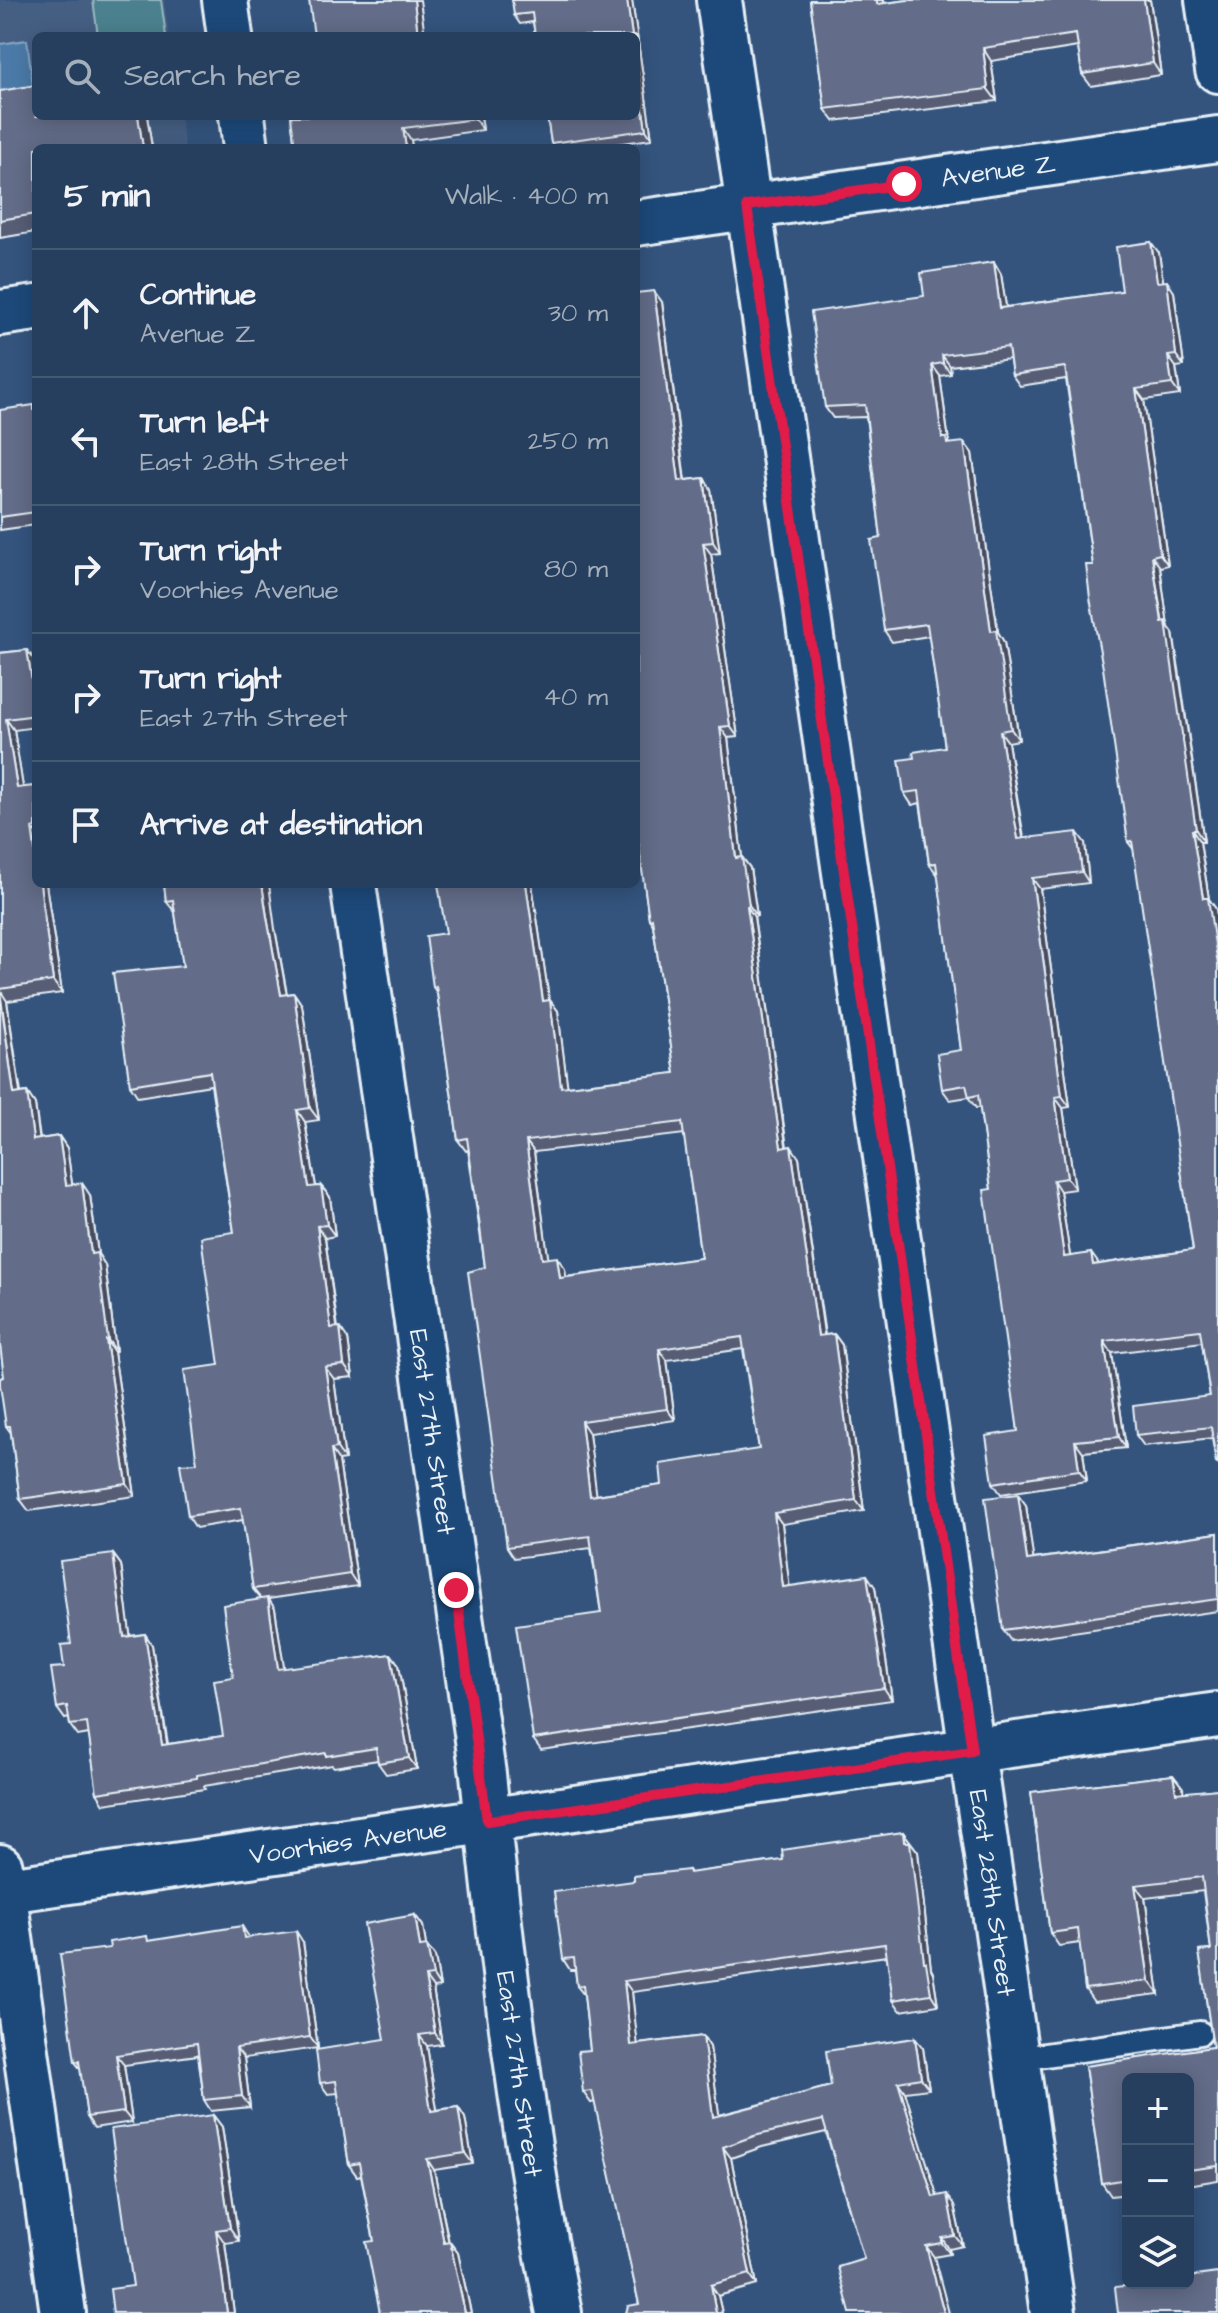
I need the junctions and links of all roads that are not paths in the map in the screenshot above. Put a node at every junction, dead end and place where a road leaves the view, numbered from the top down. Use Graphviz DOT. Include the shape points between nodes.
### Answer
graph roads {
  1 [pos="225,0"];
  2 [pos="719,0"];
  3 [pos="1208,0"];
  4 [pos="229,32"];
  5 [pos="1218,70"];
  6 [pos="242,120"];
  7 [pos="1218,139"];
  8 [pos="246,144"];
  9 [pos="747,206"];
  10 [pos="640,222"];
  11 [pos="32,309"];
  12 [pos="0,313"];
  13 [pos="354,888"];
  14 [pos="1218,1715"];
  15 [pos="972,1751"];
  16 [pos="487,1821"];
  17 [pos="1,1883"];
  18 [pos="1200,2033"];
  19 [pos="1017,2059"];
  20 [pos="63,2313"];
  21 [pos="559,2313"];
  22 [pos="1053,2313"];
  1 -- 4 [label="street"];
  2 -- 9 [label="street, East 28th Street"];
  3 -- 5 [label="street"];
  6 -- 8 [label="street"];
  7 -- 9 [label="street, Avenue Z"];
  9 -- 10 [label="street, Avenue Z"];
  9 -- 15 [label="street, East 28th Street"];
  11 -- 12 [label="street"];
  13 -- 16 [label="street, East 27th Street"];
  14 -- 15 [label="street, Voorhies Avenue"];
  15 -- 16 [label="street, Voorhies Avenue"];
  15 -- 19 [label="street, East 28th Street"];
  16 -- 17 [label="street, Voorhies Avenue"];
  16 -- 21 [label="street, East 27th Street" via="538,2209"];
  17 -- 20 [label="street"];
  18 -- 19 [label="lane"];
  19 -- 22 [label="street, East 28th Street"];
}
